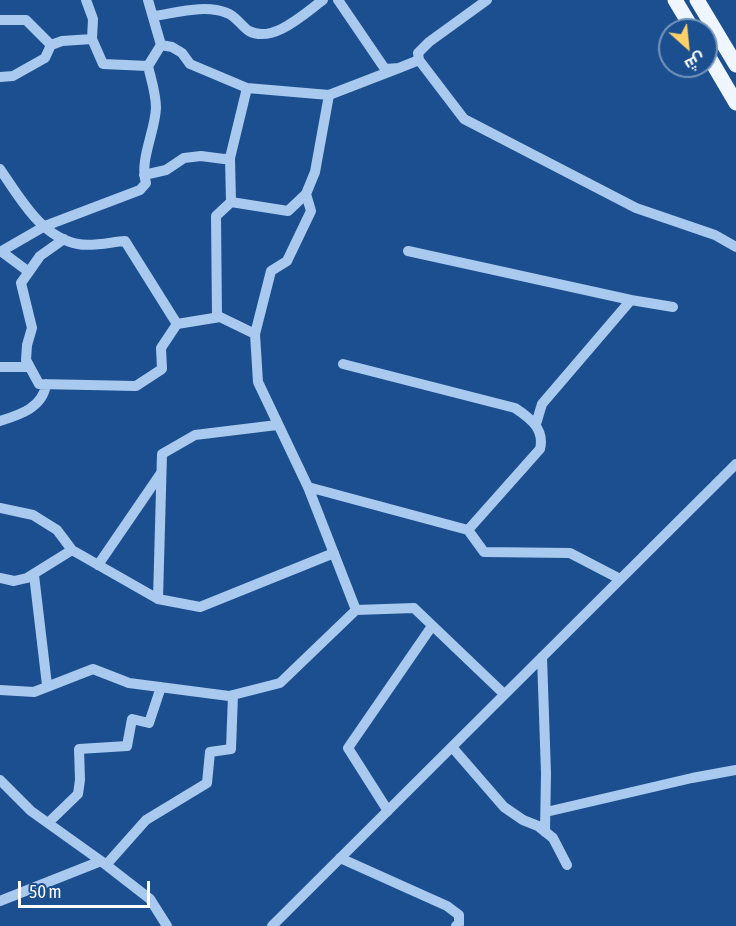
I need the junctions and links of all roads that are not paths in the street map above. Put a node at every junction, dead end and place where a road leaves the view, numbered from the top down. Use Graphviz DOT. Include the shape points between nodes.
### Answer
graph roads {
  1 [pos="86,0"];
  2 [pos="148,0"];
  3 [pos="323,0"];
  4 [pos="338,0"];
  5 [pos="487,0"];
  6 [pos="675,0"];
  7 [pos="697,0"];
  8 [pos="153,16"];
  9 [pos="686,18"];
  10 [pos="0,20"];
  11 [pos="92,39"];
  12 [pos="51,45"];
  13 [pos="161,45"];
  14 [pos="419,60"];
  15 [pos="736,65"];
  16 [pos="148,66"];
  17 [pos="399,68"];
  18 [pos="718,72"];
  19 [pos="0,77"];
  20 [pos="247,88"];
  21 [pos="329,95"];
  22 [pos="736,103"];
  23 [pos="230,158"];
  24 [pos="0,169"];
  25 [pos="144,175"];
  26 [pos="306,194"];
  27 [pos="231,202"];
  28 [pos="45,226"];
  29 [pos="64,239"];
  30 [pos="736,247"];
  31 [pos="408,251"];
  32 [pos="1,252"];
  33 [pos="29,272"];
  34 [pos="632,300"];
  35 [pos="673,307"];
  36 [pos="217,318"];
  37 [pos="177,324"];
  38 [pos="255,334"];
  39 [pos="343,364"];
  40 [pos="29,366"];
  41 [pos="0,367"];
  42 [pos="45,384"];
  43 [pos="0,421"];
  44 [pos="536,424"];
  45 [pos="277,425"];
  46 [pos="736,464"];
  47 [pos="162,472"];
  48 [pos="308,487"];
  49 [pos="0,508"];
  50 [pos="468,530"];
  51 [pos="72,550"];
  52 [pos="334,553"];
  53 [pos="98,565"];
  54 [pos="34,575"];
  55 [pos="0,578"];
  56 [pos="620,579"];
  57 [pos="158,599"];
  58 [pos="357,610"];
  59 [pos="432,626"];
  60 [pos="542,657"];
  61 [pos="47,686"];
  62 [pos="161,687"];
  63 [pos="0,690"];
  64 [pos="504,694"];
  65 [pos="233,695"];
  66 [pos="452,747"];
  67 [pos="736,770"];
  68 [pos="0,780"];
  69 [pos="388,811"];
  70 [pos="546,812"];
  71 [pos="48,822"];
  72 [pos="545,832"];
  73 [pos="339,858"];
  74 [pos="103,863"];
  75 [pos="567,865"];
  76 [pos="0,901"];
  77 [pos="167,926"];
  78 [pos="272,926"];
  79 [pos="456,926"];
  1 -- 11 [label="street" via="93,20"];
  2 -- 8 [label="street"];
  3 -- 8 [label="street" via="283,30 263,33 250,32 228,13 205,9"];
  4 -- 17 [label="street" via="385,69"];
  5 -- 14 [label="street" via="429,42 418,53"];
  6 -- 9 [label="main road"];
  7 -- 15 [label="main road"];
  8 -- 13 [label="street"];
  10 -- 12 [label="street" via="26,20"];
  11 -- 12 [label="street"];
  11 -- 16 [label="street" via="103,64"];
  12 -- 19 [label="street" via="45,58 14,76"];
  13 -- 16 [label="street"];
  13 -- 20 [label="street" via="182,53 190,64"];
  14 -- 17 [label="street"];
  14 -- 30 [label="street" via="464,119 636,208"];
  16 -- 25 [label="street" via="156,106"];
  17 -- 21 [label="street"];
  18 -- 22 [label="main road"];
  20 -- 21 [label="street"];
  20 -- 23 [label="street"];
  21 -- 26 [label="street" via="315,172"];
  23 -- 25 [label="street" via="184,158 166,170"];
  23 -- 27 [label="street"];
  24 -- 28 [label="street" via="28,210"];
  25 -- 28 [label="street" via="146,183 140,190"];
  26 -- 27 [label="street" via="288,211"];
  26 -- 38 [label="street" via="311,211 287,261 271,271"];
  27 -- 36 [label="street" via="216,216"];
  28 -- 29 [label="street" via="54,236"];
  28 -- 32 [label="street"];
  29 -- 33 [label="street" via="40,256"];
  29 -- 37 [label="street" via="80,245 125,242"];
  31 -- 34 [label="street"];
  32 -- 33 [label="street"];
  33 -- 40 [label="street" via="21,283 32,328 27,345"];
  34 -- 35 [label="street"];
  34 -- 44 [label="street" via="542,404"];
  36 -- 37 [label="street"];
  36 -- 38 [label="street"];
  37 -- 42 [label="street" via="161,348 162,369 136,386"];
  38 -- 45 [label="street" via="258,382"];
  39 -- 44 [label="street" via="515,408"];
  40 -- 41 [label="street"];
  40 -- 42 [label="street" via="39,384"];
  42 -- 43 [label="street" via="45,391 32,410"];
  44 -- 50 [label="street" via="540,449"];
  45 -- 47 [label="street" via="195,435 162,454"];
  45 -- 48 [label="street"];
  46 -- 56 [label="street"];
  47 -- 53 [label="street"];
  47 -- 57 [label="street"];
  48 -- 50 [label="street"];
  48 -- 52 [label="street"];
  49 -- 51 [label="street" via="33,515 57,530"];
  50 -- 56 [label="street" via="484,552 570,553"];
  51 -- 53 [label="street"];
  51 -- 54 [label="street"];
  52 -- 57 [label="street" via="200,607"];
  52 -- 58 [label="street"];
  53 -- 57 [label="street"];
  54 -- 55 [label="street" via="14,581"];
  54 -- 61 [label="street"];
  56 -- 60 [label="street"];
  58 -- 59 [label="street" via="414,608"];
  58 -- 65 [label="street" via="280,683"];
  59 -- 64 [label="street"];
  59 -- 69 [label="street" via="348,748"];
  60 -- 64 [label="street"];
  60 -- 70 [label="street"];
  61 -- 62 [label="street" via="93,669 129,683"];
  61 -- 63 [label="street" via="34,692"];
  62 -- 65 [label="street"];
  62 -- 71 [label="street" via="149,723 132,719 128,746 79,749 78,794"];
  64 -- 66 [label="street"];
  65 -- 74 [label="street" via="231,748 210,752 207,783 146,820"];
  66 -- 69 [label="street"];
  66 -- 72 [label="street" via="504,807"];
  67 -- 70 [label="street"];
  68 -- 71 [label="street"];
  69 -- 73 [label="street"];
  70 -- 72 [label="street"];
  71 -- 74 [label="street"];
  72 -- 75 [label="street"];
  73 -- 78 [label="street"];
  73 -- 79 [label="street" via="447,906 459,915"];
  74 -- 76 [label="street"];
  74 -- 77 [label="street" via="150,899"];
}
